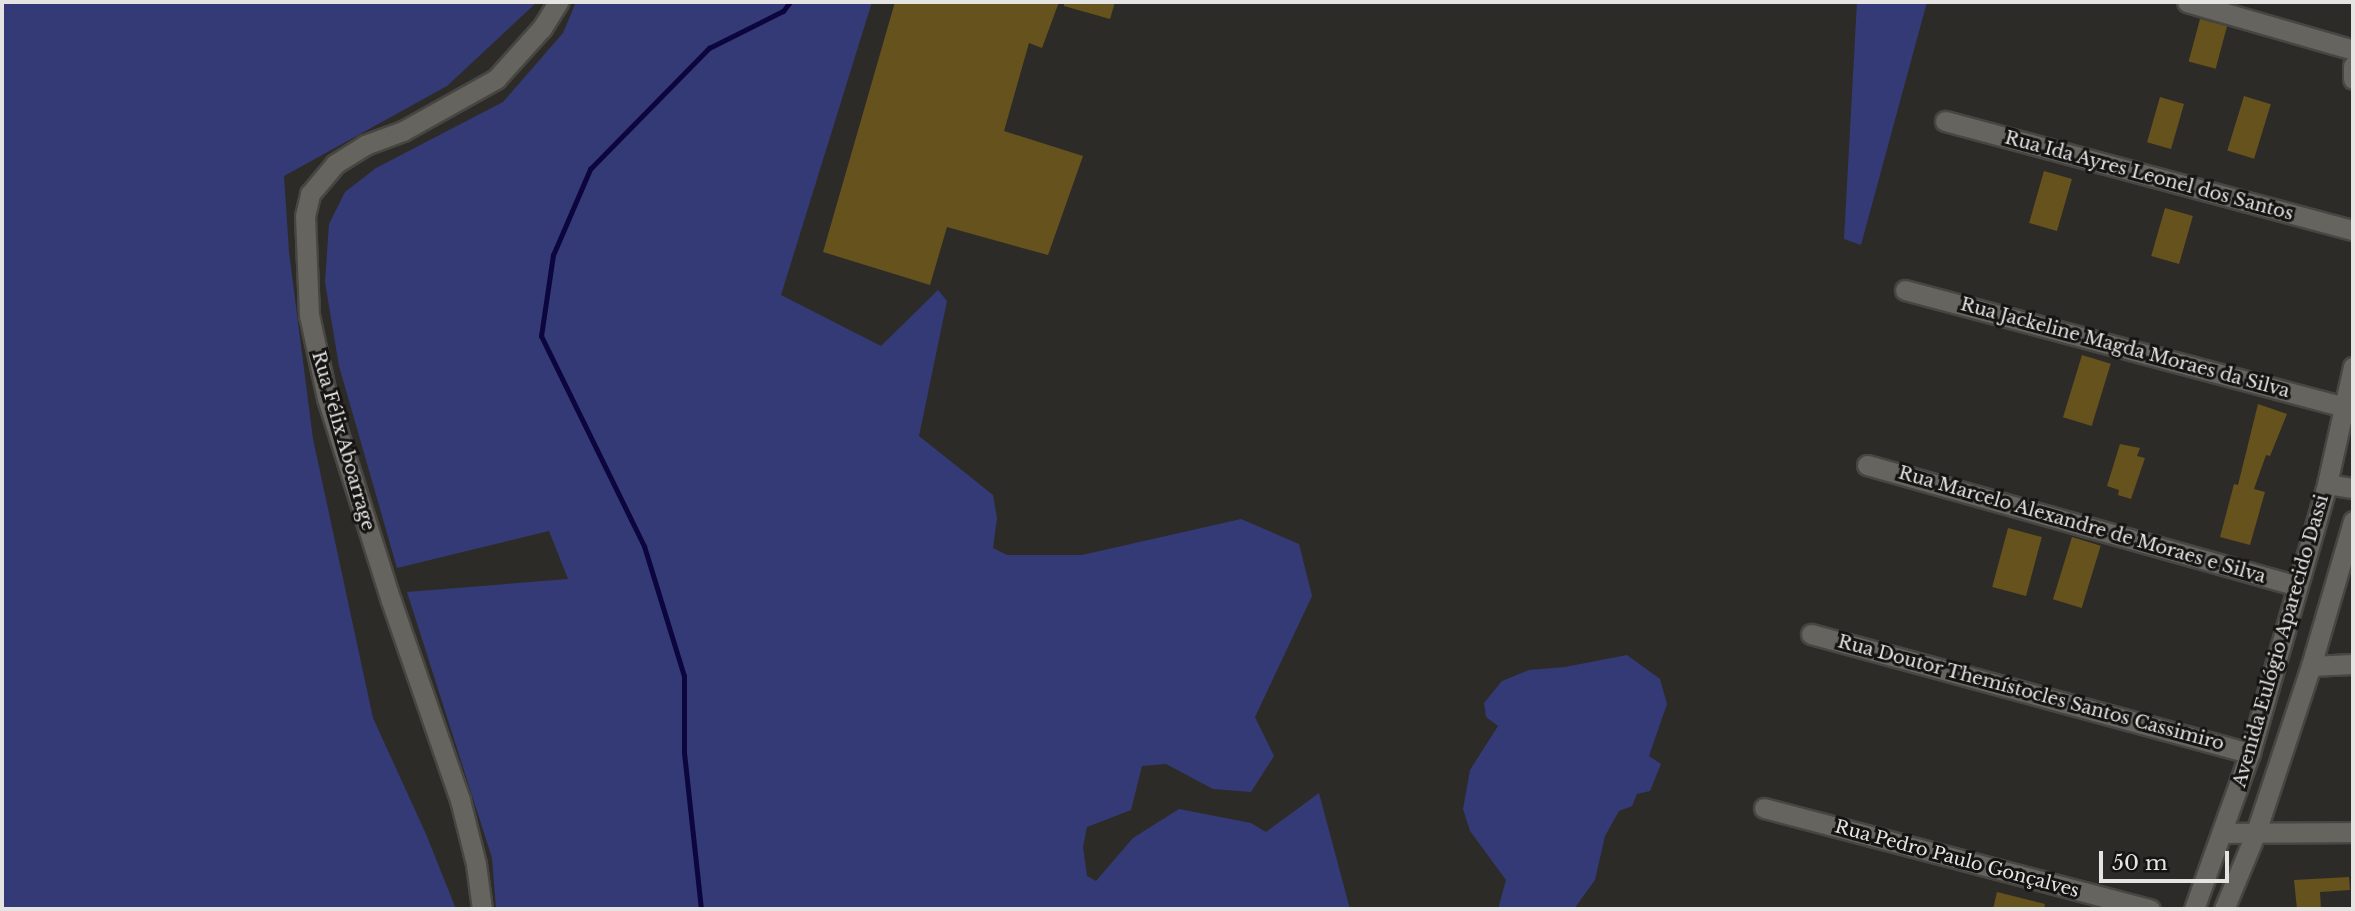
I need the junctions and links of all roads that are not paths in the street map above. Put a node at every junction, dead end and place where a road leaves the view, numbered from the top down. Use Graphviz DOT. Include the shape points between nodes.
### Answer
graph roads {
  1 [pos="558,2"];
  2 [pos="2188,2"];
  3 [pos="2353,50"];
  4 [pos="2353,66"];
  5 [pos="2353,79"];
  6 [pos="1945,121"];
  7 [pos="2353,230"];
  8 [pos="1905,290"];
  9 [pos="2353,367"];
  10 [pos="2346,407"];
  11 [pos="1867,465"];
  12 [pos="2327,484"];
  13 [pos="2353,488"];
  14 [pos="2353,521"];
  15 [pos="2297,586"];
  16 [pos="1811,634"];
  17 [pos="2353,664"];
  18 [pos="2311,666"];
  19 [pos="2250,753"];
  20 [pos="1764,808"];
  21 [pos="2353,832"];
  22 [pos="2223,833"];
  23 [pos="2255,835"];
  24 [pos="482,909"];
  25 [pos="2150,909"];
  26 [pos="2193,909"];
  27 [pos="2224,909"];
  1 -- 24 [label="street, Rua Félix Aboarrage" via="496,79 335,164 310,194 305,216 309,315 327,398 460,800"];
  2 -- 3 [label="street"];
  4 -- 5 [label="street"];
  6 -- 7 [label="street, Rua Ida Ayres Leonel dos Santos"];
  8 -- 10 [label="street, Rua Jackeline Magda Moraes da Silva"];
  9 -- 10 [label="street, Avenida Eulógio Aparecido Dassi"];
  10 -- 12 [label="street, Avenida Eulógio Aparecido Dassi"];
  11 -- 15 [label="street, Rua Marcelo Alexandre de Moraes e Silva"];
  12 -- 13 [label="street"];
  12 -- 15 [label="street, Avenida Eulógio Aparecido Dassi"];
  14 -- 18 [label="street, Avenida Eulógio Aparecido Dassi"];
  15 -- 19 [label="street, Avenida Eulógio Aparecido Dassi"];
  16 -- 19 [label="street, Rua Doutor Themístocles Santos Cassimiro"];
  17 -- 18 [label="street"];
  18 -- 23 [label="street, Avenida Eulógio Aparecido Dassi"];
  19 -- 22 [label="street, Avenida Eulógio Aparecido Dassi"];
  20 -- 25 [label="street, Rua Pedro Paulo Gonçalves"];
  21 -- 23 [label="street"];
  22 -- 23 [label="street"];
  22 -- 26 [label="street, Avenida Eulógio Aparecido Dassi"];
  23 -- 27 [label="street, Avenida Eulógio Aparecido Dassi"];
}
